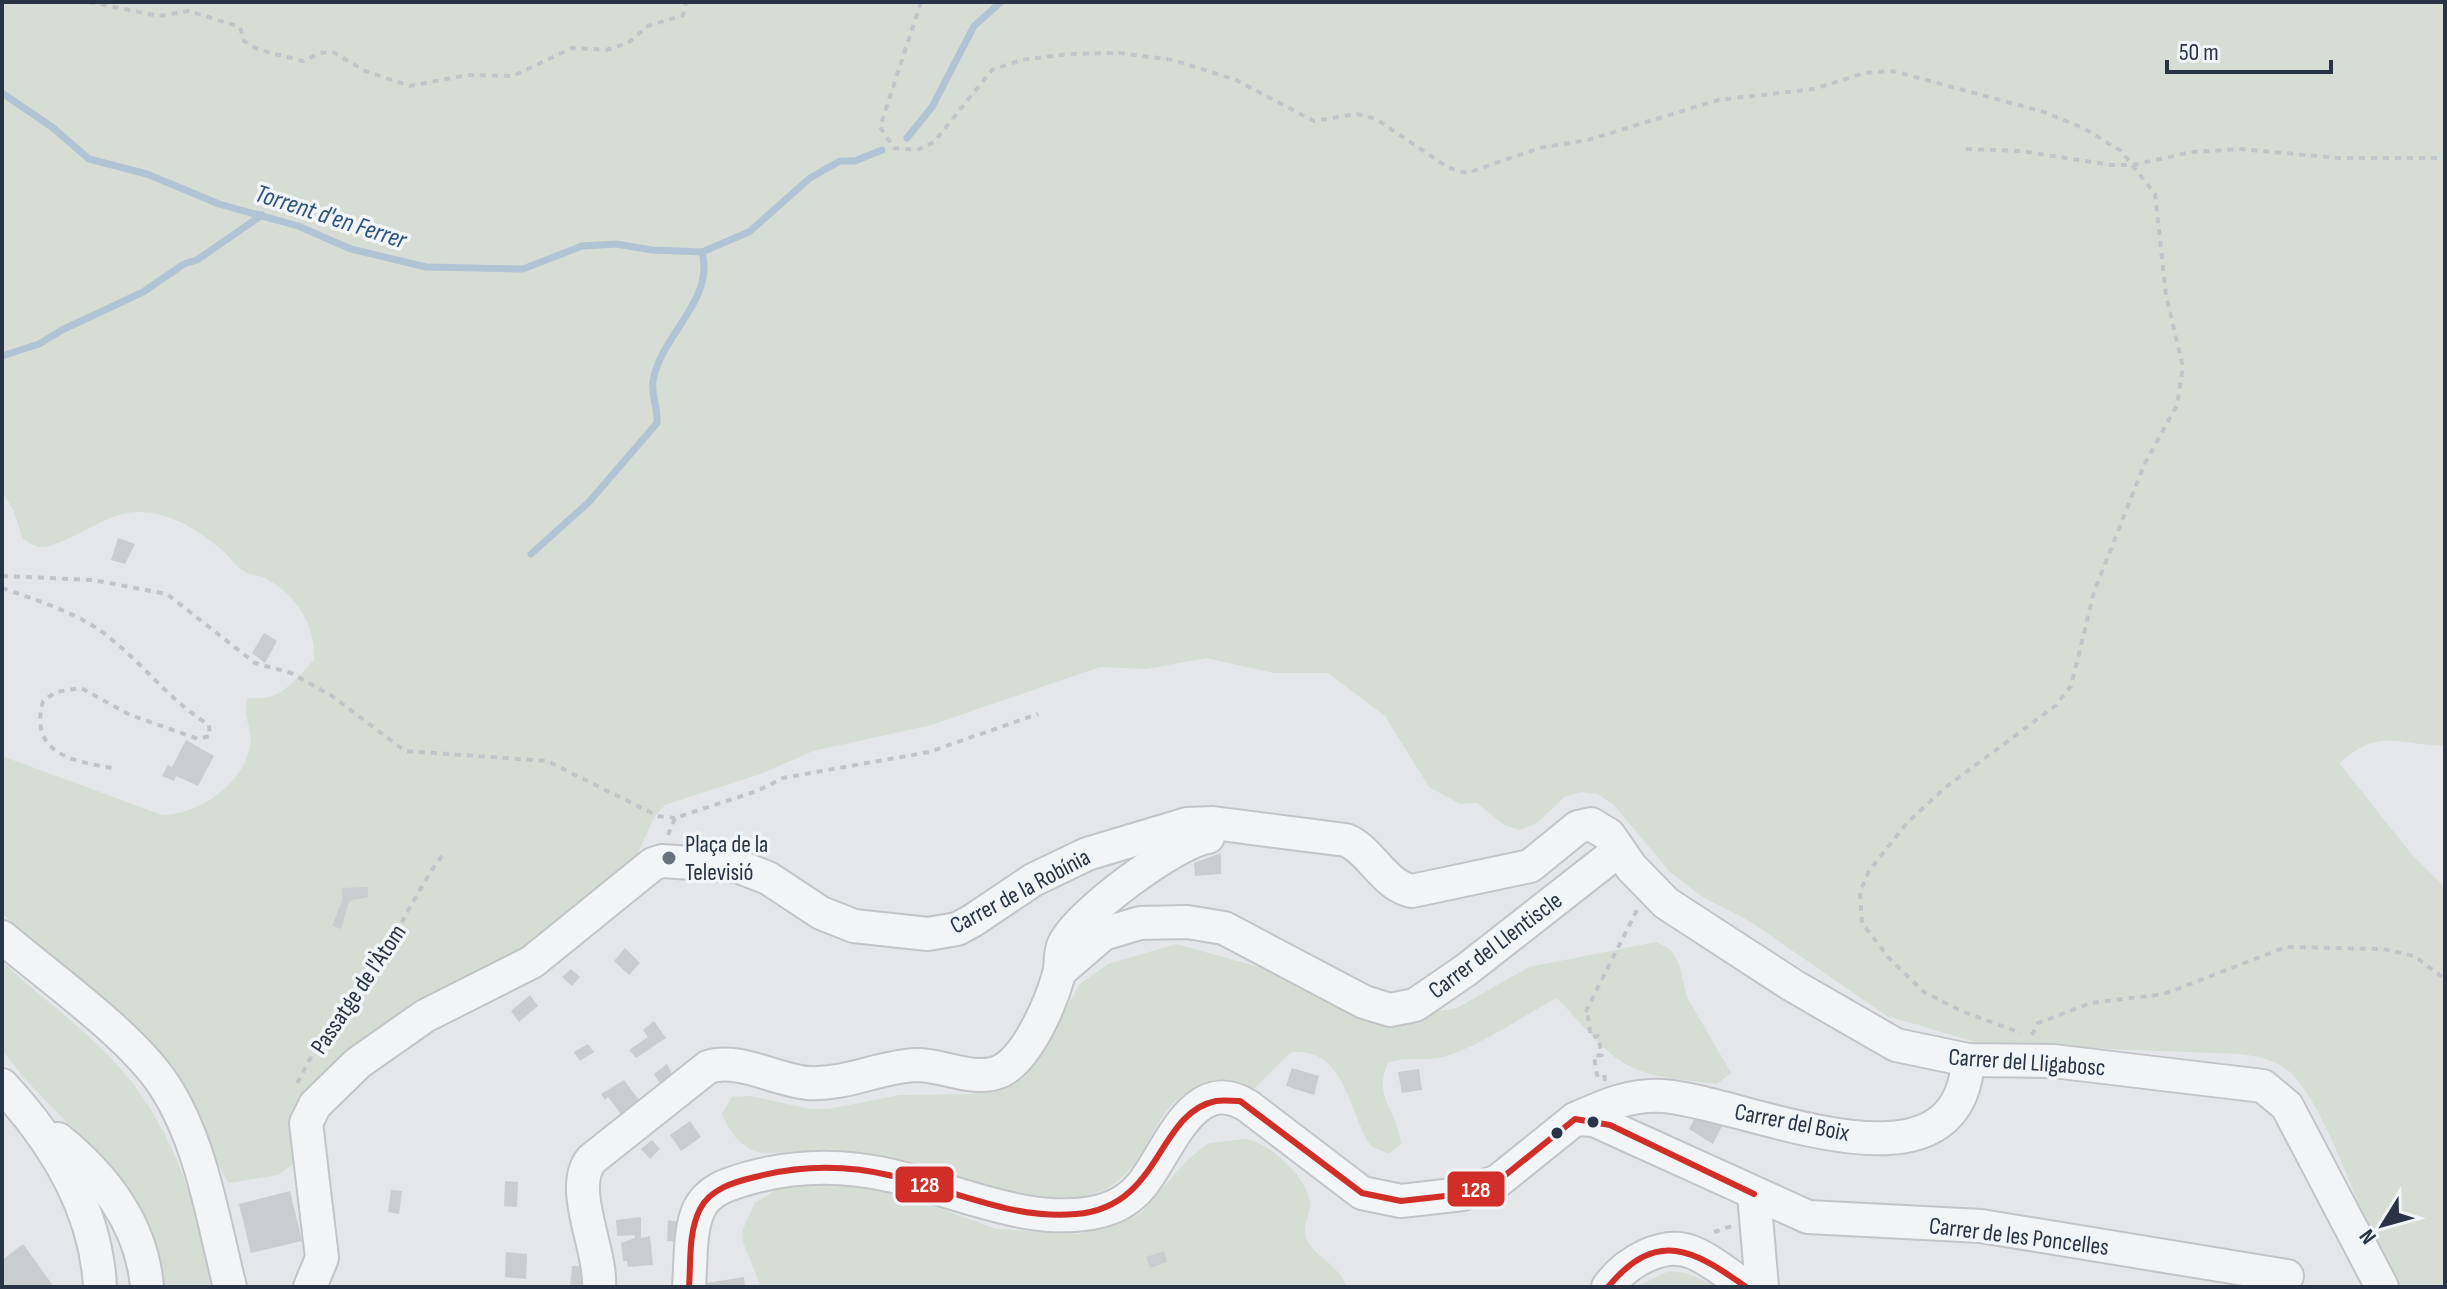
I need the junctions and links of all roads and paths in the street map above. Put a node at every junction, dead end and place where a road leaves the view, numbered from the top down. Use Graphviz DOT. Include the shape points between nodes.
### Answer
graph roads {
  1 [pos="89,2"];
  2 [pos="686,2"];
  3 [pos="921,2"];
  4 [pos="1966,149"];
  5 [pos="2445,158"];
  6 [pos="2133,165"];
  7 [pos="2,576"];
  8 [pos="2,588"];
  9 [pos="1038,714"];
  10 [pos="112,768"];
  11 [pos="1252,829"];
  12 [pos="1618,851"];
  13 [pos="442,856"];
  14 [pos="1650,890"];
  15 [pos="2,937"];
  16 [pos="1060,971"];
  17 [pos="2445,979"];
  18 [pos="2030,1037"];
  19 [pos="1968,1060"];
  20 [pos="2053,1061"];
  21 [pos="2,1085"];
  22 [pos="1606,1092"];
  23 [pos="30,1117"];
  24 [pos="1575,1119"];
  25 [pos="306,1123"];
  26 [pos="1756,1206"];
  27 [pos="1693,1252"];
  28 [pos="2287,1276"];
  29 [pos="100,1287"];
  30 [pos="147,1287"];
  31 [pos="230,1287"];
  32 [pos="310,1287"];
  33 [pos="599,1287"];
  34 [pos="689,1287"];
  35 [pos="1608,1287"];
  36 [pos="1746,1287"];
  37 [pos="1762,1287"];
  38 [pos="2382,1287"];
  1 -- 2 [label="path" via="159,16 189,11 240,27 244,41 273,55 303,61 333,52 365,71 410,86 467,75 513,76 572,48 606,50 628,43 648,26 683,15"];
  3 -- 6 [label="path" via="880,127 894,148 917,150 934,142 992,70 1021,60 1120,53 1173,60 1236,80 1314,121 1357,114 1376,119 1449,168 1467,173 1718,100 1814,89 1864,73 1893,71 2044,112 2085,129"];
  4 -- 6 [label="path"];
  5 -- 6 [label="path" via="2338,158 2241,149 2191,152"];
  6 -- 18 [label="path" via="2155,194 2166,295 2183,367 2177,405 2144,465 2094,592 2071,686 2055,706 1946,787 1907,823 1869,871 1860,892 1862,923 1924,992"];
  7 -- 9 [label="path" via="93,580 167,594 255,663 291,673 332,696 405,751 547,761 658,816 675,818 783,778 929,752"];
  8 -- 10 [label="path" via="92,625 175,703 209,725 210,736 198,739 130,715 81,688 56,692 43,701 38,721 57,753"];
  11 -- 12 [label="street, Carrer de la Robínia" via="1351,842 1395,884 1412,891 1530,866 1584,824 1604,830"];
  11 -- 16 [label="street" via="1198,838 1168,852 1084,918 1064,942"];
  11 -- 25 [label="street, Carrer de la Robínia" via="1187,824 1101,849 1033,880 957,929 928,934 854,926 737,866 662,861 642,870 532,962 425,1016 358,1063 315,1105"];
  12 -- 14 [label="street, Carrer del Lligabosc"];
  12 -- 16 [label="street, Carrer del Llentiscle" via="1415,1005 1390,1010 1364,1002 1224,928 1187,922 1140,923 1103,934"];
  13 -- 25 [label="path, Passatge de l'Àtom" via="293,1090 292,1104"];
  14 -- 19 [label="street, Carrer del Lligabosc" via="1873,1033 1917,1052"];
  14 -- 22 [label="path" via="1584,1015 1591,1037 1598,1036 1602,1055 1594,1056"];
  15 -- 31 [label="street" via="134,1050 164,1085 204,1183"];
  16 -- 33 [label="street" via="1027,1046 993,1074 911,1066 814,1083 730,1065 708,1067 592,1159 583,1172"];
  17 -- 18 [label="path" via="2414,956 2383,949 2286,947 2164,994 2091,1003 2038,1023"];
  18 -- 20 [label="path"];
  19 -- 20 [label="street, Carrer del Lligabosc"];
  19 -- 24 [label="street, Carrer del Boix" via="1953,1111 1929,1131 1902,1139 1805,1129 1667,1096 1621,1100"];
  20 -- 38 [label="street, Carrer del Lligabosc" via="2271,1090 2287,1106"];
  21 -- 23 [label="street"];
  23 -- 29 [label="street" via="55,1148 76,1193 90,1231"];
  23 -- 30 [label="street" via="97,1173 114,1195 145,1260"];
  24 -- 26 [label="street, Carrer de les Poncelles" via="1610,1125"];
  24 -- 34 [label="street, Carrer del Boix" via="1498,1181 1463,1194 1401,1201 1362,1193 1248,1106 1229,1099 1206,1102 1188,1114 1143,1184 1121,1203 1093,1212 1034,1212 850,1169 768,1173 723,1186 705,1200 695,1222"];
  25 -- 32 [label="street" via="322,1258"];
  26 -- 27 [label="path" via="1703,1236"];
  26 -- 28 [label="street, Carrer de les Poncelles" via="1808,1217 1981,1226"];
  26 -- 37 [label="street"];
  27 -- 35 [label="street" via="1651,1254 1626,1267"];
  27 -- 36 [label="street"];
}
